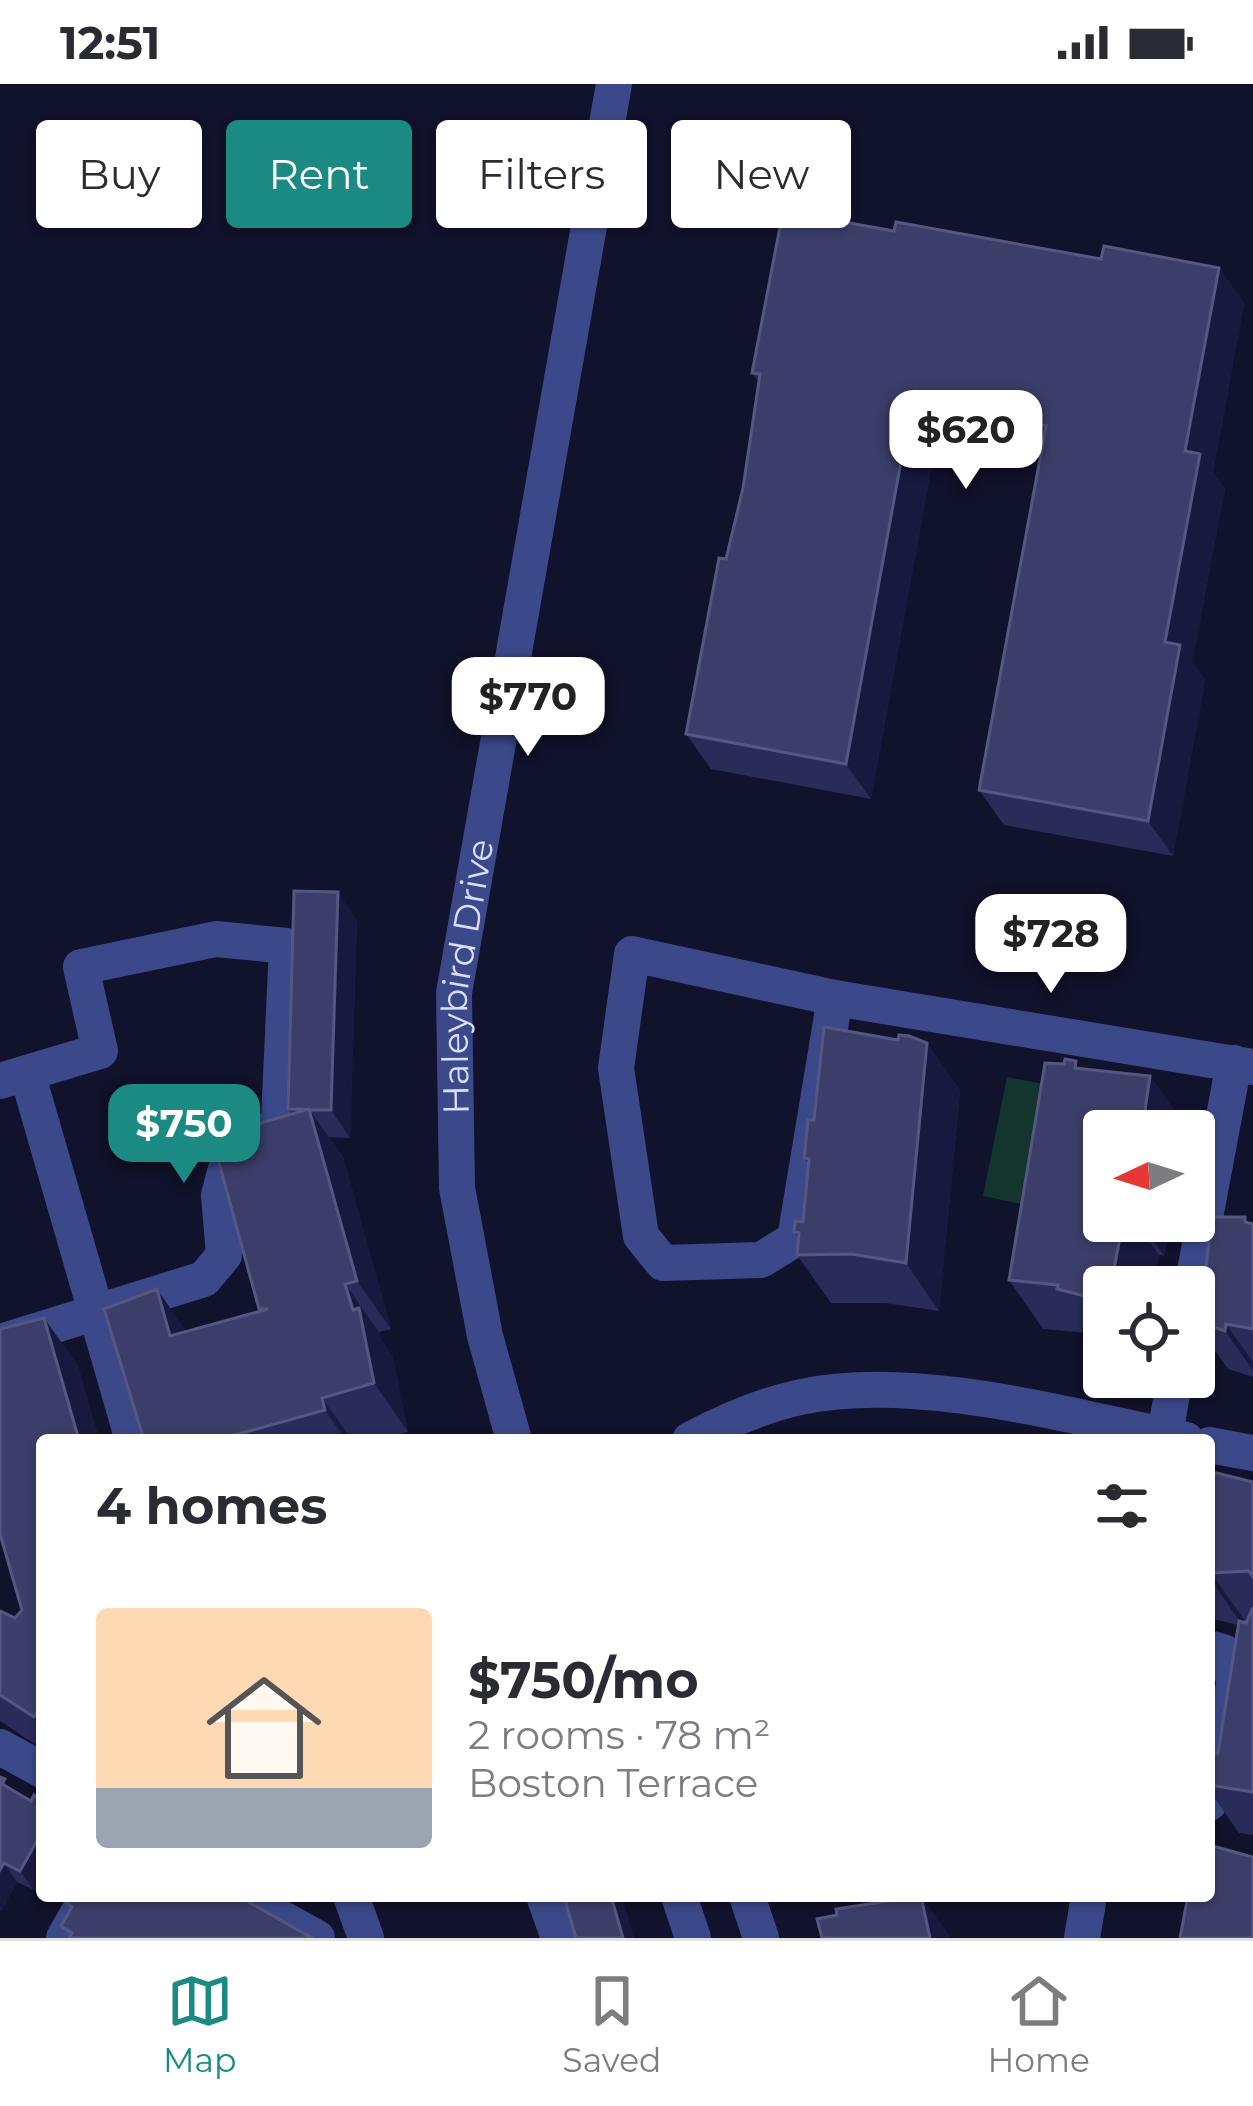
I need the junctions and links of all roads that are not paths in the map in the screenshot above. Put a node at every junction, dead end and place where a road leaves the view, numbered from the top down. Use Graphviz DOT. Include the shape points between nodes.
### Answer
graph roads {
  1 [pos="614,84"];
  2 [pos="835,998"];
  3 [pos="1243,1065"];
  4 [pos="14,1077"];
  5 [pos="1197,1266"];
  6 [pos="96,1312"];
  7 [pos="0,1342"];
  8 [pos="1174,1398"];
  9 [pos="132,1434"];
  10 [pos="512,1434"];
  11 [pos="705,1434"];
  12 [pos="1147,1434"];
  13 [pos="1171,1434"];
  14 [pos="1215,1445"];
  15 [pos="1253,1453"];
  16 [pos="1215,1650"];
  17 [pos="0,1747"];
  18 [pos="36,1767"];
  19 [pos="1215,1775"];
  20 [pos="85,1902"];
  21 [pos="255,1902"];
  22 [pos="353,1902"];
  23 [pos="546,1902"];
  24 [pos="681,1902"];
  25 [pos="749,1902"];
  26 [pos="1088,1902"];
  27 [pos="64,1938"];
  28 [pos="317,1938"];
  29 [pos="366,1938"];
  30 [pos="559,1938"];
  31 [pos="693,1938"];
  32 [pos="760,1938"];
  33 [pos="1082,1938"];
  1 -- 10 [label="street, Haleybird Drive" via="454,993 457,1188 484,1336"];
  2 -- 2 [label="street" via="632,954 616,1068 640,1236 663,1263 760,1260 796,1239"];
  2 -- 3 [label="street"];
  3 -- 5 [label="street"];
  4 -- 6 [label="street"];
  4 -- 6 [label="street" via="100,1051 81,967 216,940 287,946 279,1120 227,1166 219,1195 224,1255 204,1279"];
  6 -- 7 [label="street"];
  6 -- 9 [label="street"];
  8 -- 13 [label="street"];
  11 -- 12 [label="street" via="803,1396 890,1391"];
  14 -- 15 [label="street"];
  16 -- 19 [label="street" via="1235,1681"];
  17 -- 18 [label="street"];
  20 -- 27 [label="street"];
  21 -- 28 [label="street"];
  22 -- 29 [label="street"];
  23 -- 30 [label="street"];
  24 -- 31 [label="street"];
  25 -- 32 [label="street"];
  26 -- 33 [label="street"];
}
